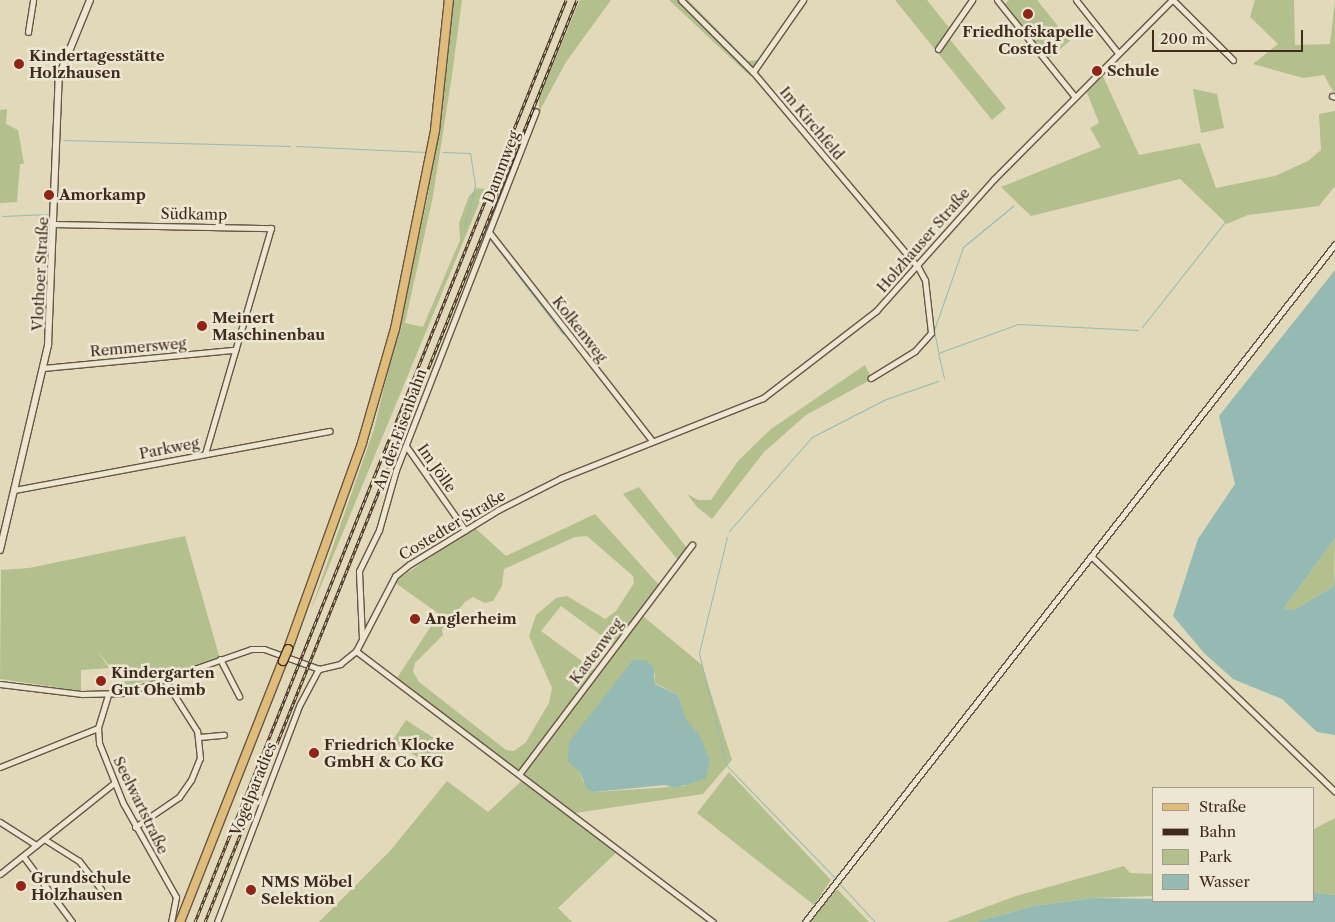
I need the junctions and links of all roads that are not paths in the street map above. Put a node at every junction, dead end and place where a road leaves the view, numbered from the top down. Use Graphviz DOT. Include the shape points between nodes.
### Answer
graph roads {
  1 [pos="32,0"];
  2 [pos="90,0"];
  3 [pos="449,0"];
  4 [pos="682,0"];
  5 [pos="803,0"];
  6 [pos="972,0"];
  7 [pos="997,0"];
  8 [pos="1076,0"];
  9 [pos="1173,0"];
  10 [pos="28,32"];
  11 [pos="938,49"];
  12 [pos="1118,53"];
  13 [pos="1233,60"];
  14 [pos="753,72"];
  15 [pos="1075,97"];
  16 [pos="536,111"];
  17 [pos="56,224"];
  18 [pos="489,232"];
  19 [pos="1335,244"];
  20 [pos="918,267"];
  21 [pos="235,350"];
  22 [pos="43,368"];
  23 [pos="871,378"];
  24 [pos="330,431"];
  25 [pos="652,441"];
  26 [pos="406,446"];
  27 [pos="205,454"];
  28 [pos="14,490"];
  29 [pos="465,530"];
  30 [pos="692,545"];
  31 [pos="0,550"];
  32 [pos="1091,556"];
  33 [pos="362,639"];
  34 [pos="356,651"];
  35 [pos="220,659"];
  36 [pos="319,669"];
  37 [pos="164,679"];
  38 [pos="0,684"];
  39 [pos="108,695"];
  40 [pos="239,696"];
  41 [pos="98,728"];
  42 [pos="224,735"];
  43 [pos="199,736"];
  44 [pos="0,767"];
  45 [pos="520,773"];
  46 [pos="114,783"];
  47 [pos="1335,792"];
  48 [pos="0,822"];
  49 [pos="135,827"];
  50 [pos="44,839"];
  51 [pos="36,845"];
  52 [pos="23,856"];
  53 [pos="0,874"];
  54 [pos="102,889"];
  55 [pos="72,922"];
  56 [pos="171,922"];
  57 [pos="180,922"];
  58 [pos="218,922"];
  59 [pos="713,922"];
  60 [pos="805,922"];
  1 -- 10 [label="street"];
  2 -- 17 [label="street, Vlothoer Straße" via="71,41 58,85"];
  3 -- 57 [label="main road, bridge" via="435,130 395,329 362,443 288,649"];
  4 -- 14 [label="street, Im Kirchfeld"];
  5 -- 14 [label="street"];
  6 -- 11 [label="street"];
  7 -- 15 [label="street"];
  8 -- 12 [label="street"];
  9 -- 12 [label="street, Holzhauser Straße"];
  9 -- 13 [label="street"];
  12 -- 15 [label="street, Holzhauser Straße"];
  14 -- 20 [label="street, Im Kirchfeld"];
  15 -- 20 [label="street, Holzhauser Straße" via="983,191"];
  16 -- 18 [label="street, Dammweg"];
  17 -- 21 [label="street, Südkamp" via="271,228"];
  17 -- 22 [label="street, Vlothoer Straße"];
  18 -- 25 [label="street, Kolkenweg"];
  18 -- 26 [label="street, An der Eisenbahn"];
  19 -- 32 [label="street"];
  20 -- 23 [label="street" via="924,280 931,333 915,351"];
  20 -- 25 [label="street, Holzhauser Straße" via="876,311 763,398"];
  21 -- 22 [label="street, Remmersweg"];
  21 -- 27 [label="street"];
  22 -- 28 [label="street, Vlothoer Straße"];
  24 -- 27 [label="street, Parkweg"];
  25 -- 29 [label="street, Costedter Straße" via="561,478"];
  26 -- 29 [label="street, Im Jölle"];
  26 -- 33 [label="street, An der Eisenbahn" via="379,530 359,571"];
  27 -- 28 [label="street, Parkweg"];
  28 -- 31 [label="street, Vlothoer Straße"];
  29 -- 33 [label="street, Costedter Straße" via="395,576"];
  30 -- 45 [label="street, Kastenweg"];
  32 -- 47 [label="street"];
  32 -- 60 [label="street"];
  33 -- 34 [label="street, Costedter Straße"];
  34 -- 36 [label="street, Costedter Straße" via="340,664"];
  34 -- 45 [label="street"];
  35 -- 36 [label="street" via="264,649"];
  35 -- 37 [label="street"];
  35 -- 40 [label="street"];
  36 -- 58 [label="street, Vogelparadies" via="297,713"];
  37 -- 39 [label="street"];
  37 -- 43 [label="street"];
  38 -- 39 [label="street"];
  39 -- 41 [label="street, Seelwartstraße"];
  41 -- 44 [label="street"];
  41 -- 46 [label="street, Seelwartstraße" via="99,743"];
  42 -- 43 [label="street"];
  43 -- 49 [label="street" via="200,758 186,789"];
  45 -- 59 [label="street"];
  46 -- 49 [label="street, Seelwartstraße"];
  46 -- 50 [label="street"];
  48 -- 51 [label="street"];
  49 -- 56 [label="street, Seelwartstraße" via="176,897"];
  50 -- 51 [label="street"];
  50 -- 54 [label="street" via="79,861"];
  51 -- 52 [label="street"];
  52 -- 53 [label="street"];
  52 -- 55 [label="street"];
}
